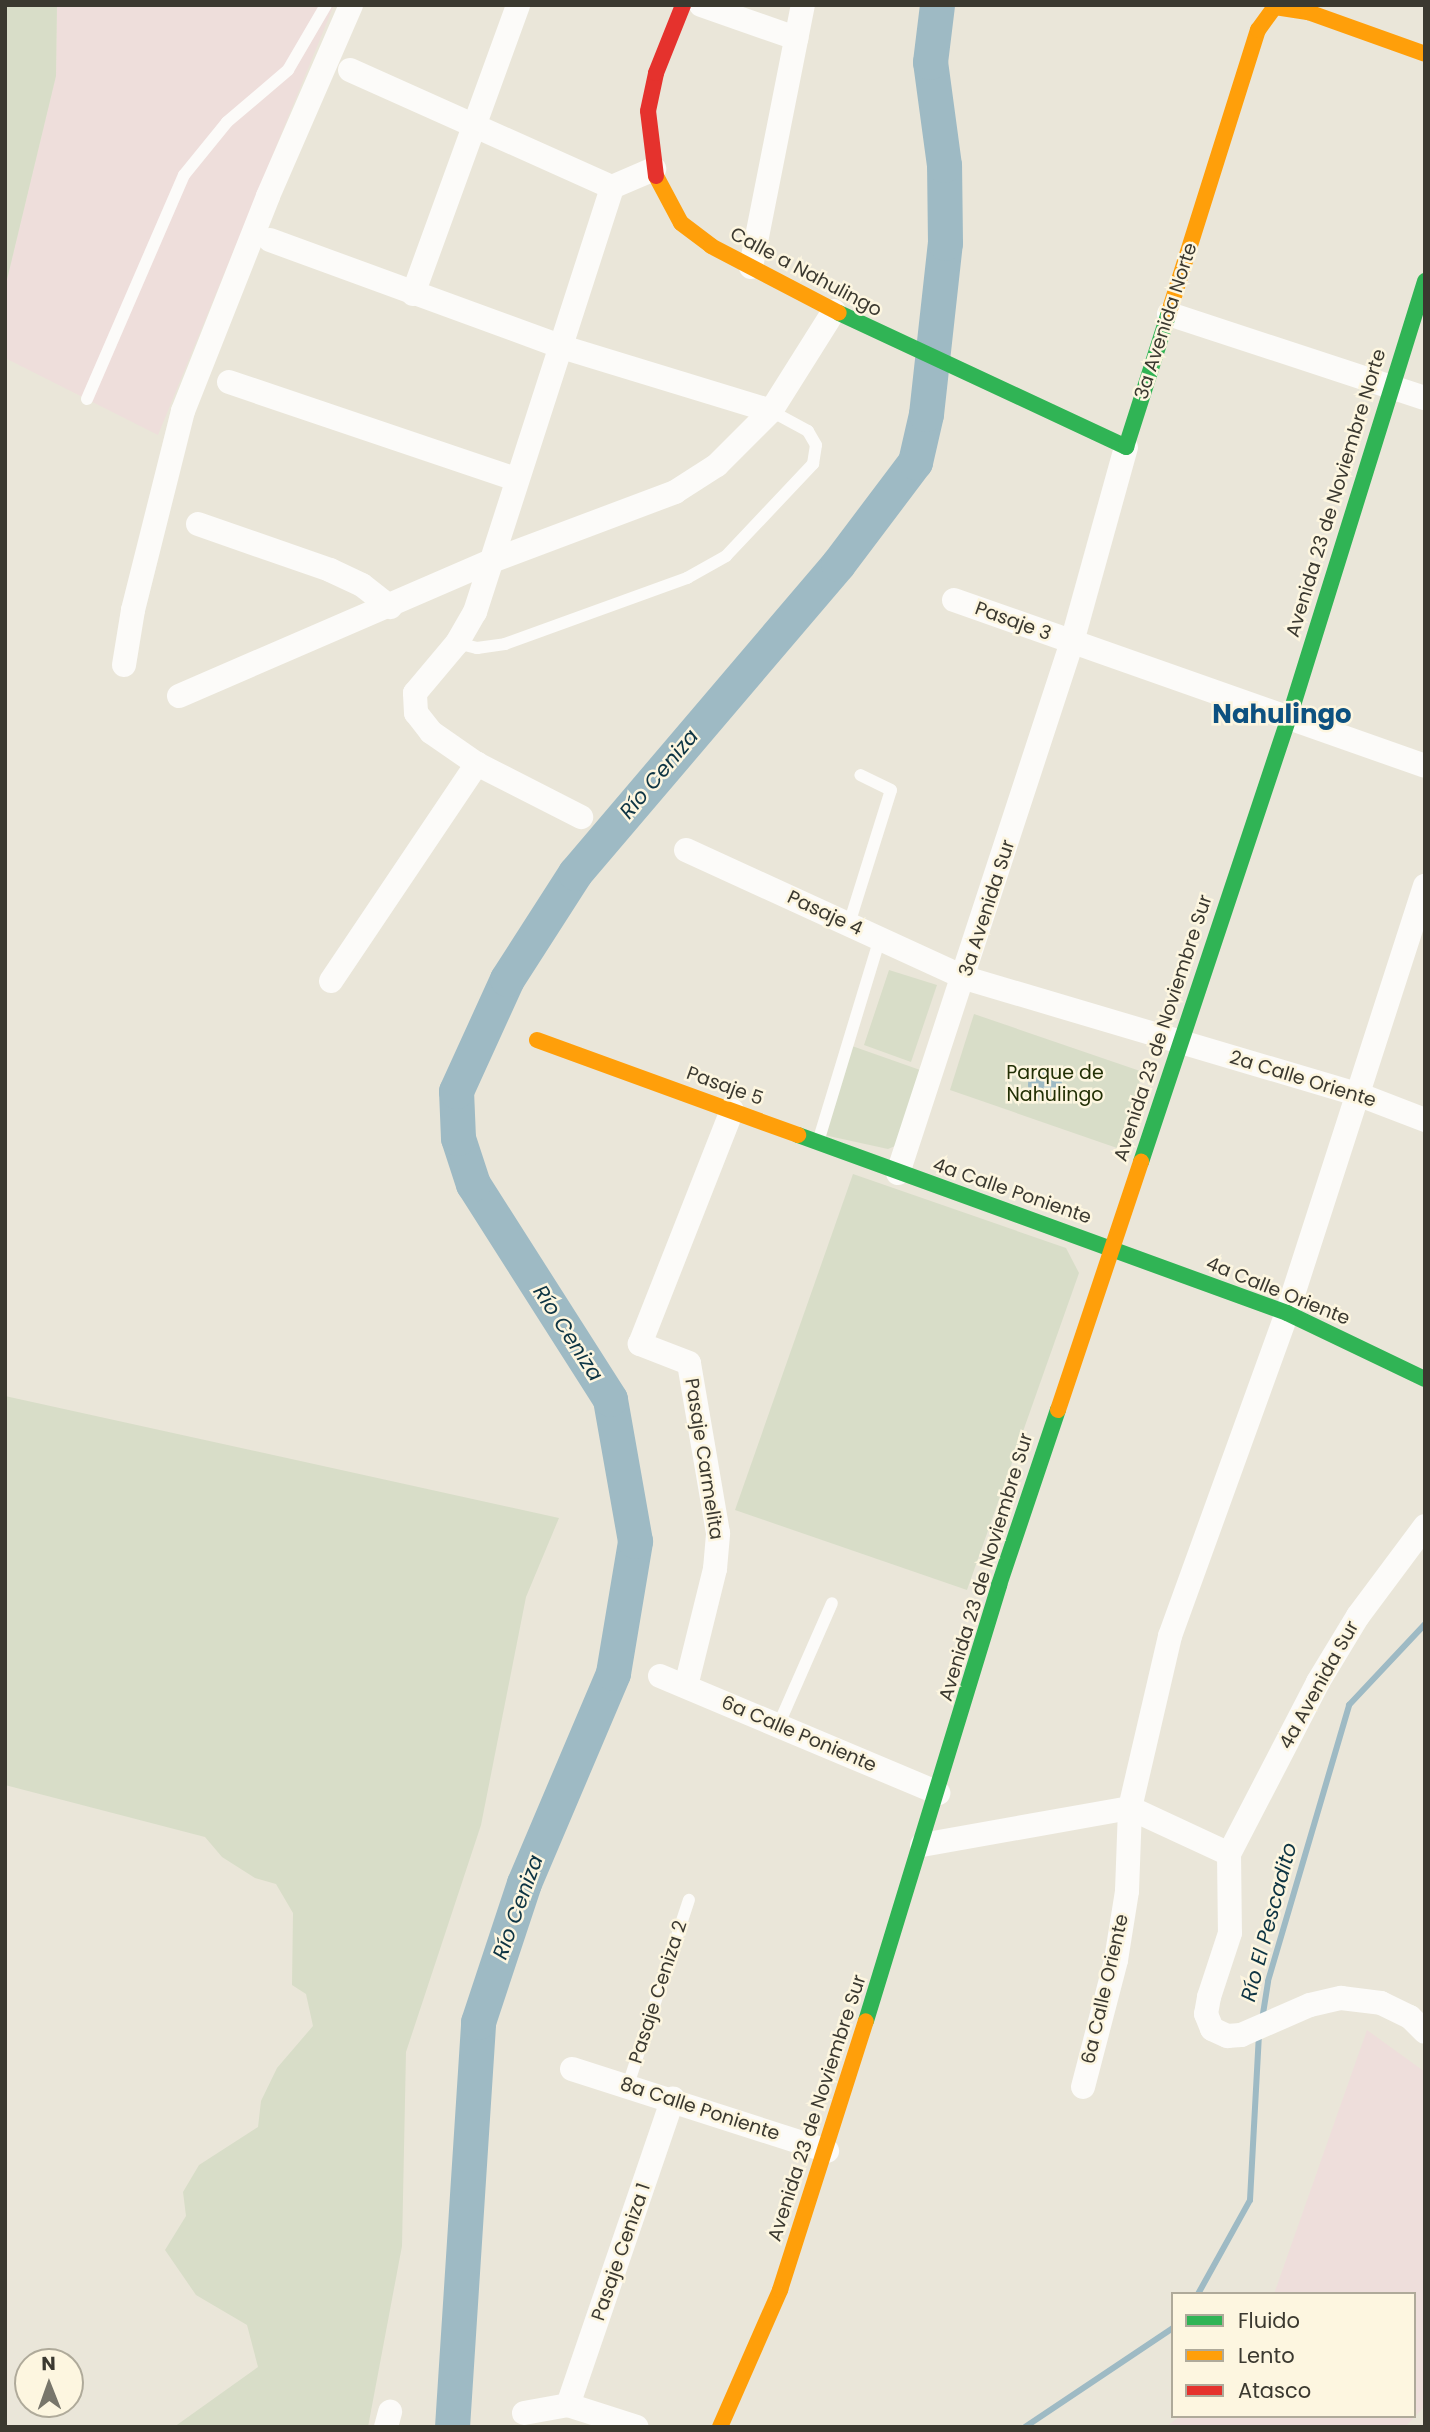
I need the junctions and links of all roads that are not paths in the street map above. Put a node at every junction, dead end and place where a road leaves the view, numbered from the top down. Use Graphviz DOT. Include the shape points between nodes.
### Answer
graph roads {
  1 [pos="326,5"];
  2 [pos="351,5"];
  3 [pos="518,5"];
  4 [pos="683,5"];
  5 [pos="701,5"];
  6 [pos="803,5"];
  7 [pos="1274,6"];
  8 [pos="796,38"];
  9 [pos="1425,54"];
  10 [pos="350,70"];
  11 [pos="474,128"];
  12 [pos="654,169"];
  13 [pos="612,187"];
  14 [pos="270,240"];
  15 [pos="751,267"];
  16 [pos="1425,281"];
  17 [pos="413,295"];
  18 [pos="834,312"];
  19 [pos="1169,314"];
  20 [pos="562,347"];
  21 [pos="229,382"];
  22 [pos="1391,386"];
  23 [pos="1425,398"];
  24 [pos="87,399"];
  25 [pos="771,411"];
  26 [pos="1126,447"];
  27 [pos="514,480"];
  28 [pos="198,524"];
  29 [pos="489,562"];
  30 [pos="954,600"];
  31 [pos="390,607"];
  32 [pos="1072,642"];
  33 [pos="457,643"];
  34 [pos="124,665"];
  35 [pos="179,696"];
  36 [pos="1289,718"];
  37 [pos="477,764"];
  38 [pos="1425,766"];
  39 [pos="860,775"];
  40 [pos="581,817"];
  41 [pos="685,850"];
  42 [pos="1425,886"];
  43 [pos="849,924"];
  44 [pos="880,939"];
  45 [pos="965,978"];
  46 [pos="331,981"];
  47 [pos="537,1040"];
  48 [pos="1179,1042"];
  49 [pos="1360,1095"];
  50 [pos="732,1111"];
  51 [pos="1425,1120"];
  52 [pos="817,1143"];
  53 [pos="898,1173"];
  54 [pos="1113,1248"];
  55 [pos="1287,1313"];
  56 [pos="1425,1378"];
  57 [pos="1425,1526"];
  58 [pos="832,1603"];
  59 [pos="660,1676"];
  60 [pos="685,1686"];
  61 [pos="778,1726"];
  62 [pos="938,1793"];
  63 [pos="1130,1808"];
  64 [pos="922,1845"];
  65 [pos="1229,1854"];
  66 [pos="689,1900"];
  67 [pos="1425,2032"];
  68 [pos="572,2069"];
  69 [pos="628,2085"];
  70 [pos="1083,2087"];
  71 [pos="673,2099"];
  72 [pos="827,2151"];
  73 [pos="568,2404"];
  74 [pos="524,2413"];
  75 [pos="637,2427"];
  76 [pos="720,2427"];
  1 -- 24 [label="lane" via="288,70 227,122 184,175"];
  2 -- 34 [label="street" via="183,411 133,610"];
  3 -- 11 [label="street"];
  4 -- 12 [label="street, Calle a Nahulingo" via="656,73 648,111"];
  5 -- 8 [label="street"];
  6 -- 8 [label="street"];
  7 -- 9 [label="street" via="1308,12"];
  7 -- 19 [label="street, 3a Avenida Norte" via="1258,30"];
  8 -- 15 [label="street"];
  10 -- 11 [label="street"];
  11 -- 13 [label="street"];
  11 -- 17 [label="street"];
  12 -- 13 [label="street"];
  12 -- 15 [label="street, Calle a Nahulingo" via="664,198 681,223"];
  13 -- 20 [label="street"];
  14 -- 17 [label="street"];
  15 -- 18 [label="street, Calle a Nahulingo"];
  16 -- 22 [label="street, Avenida 23 de Noviembre Norte"];
  17 -- 20 [label="street"];
  18 -- 25 [label="street"];
  18 -- 26 [label="street, Calle a Nahulingo"];
  19 -- 22 [label="street"];
  19 -- 26 [label="street, 3a Avenida Norte"];
  20 -- 25 [label="street"];
  20 -- 27 [label="street"];
  21 -- 27 [label="street"];
  22 -- 23 [label="street"];
  22 -- 36 [label="street, Avenida 23 de Noviembre Norte"];
  25 -- 29 [label="street" via="717,465 676,492"];
  25 -- 33 [label="lane" via="808,431 816,445 813,464 726,556 687,578 505,644 477,648"];
  26 -- 32 [label="street, 3a Avenida Norte"];
  27 -- 29 [label="street"];
  28 -- 31 [label="street" via="330,570 362,585"];
  29 -- 31 [label="street"];
  29 -- 33 [label="street" via="475,612"];
  30 -- 32 [label="street, Pasaje 3"];
  31 -- 35 [label="street"];
  32 -- 36 [label="street, Pasaje 3"];
  32 -- 45 [label="street, 3a Avenida Sur"];
  33 -- 37 [label="street" via="415,693 416,713 431,732"];
  36 -- 38 [label="street, Pasaje 3"];
  36 -- 48 [label="street, Avenida 23 de Noviembre Sur"];
  37 -- 40 [label="street"];
  37 -- 46 [label="street"];
  39 -- 43 [label="lane" via="891,790"];
  41 -- 43 [label="street, Pasaje 4"];
  42 -- 49 [label="street, 6a Calle Oriente"];
  43 -- 44 [label="street, Pasaje 4"];
  44 -- 45 [label="street, Pasaje 4"];
  44 -- 52 [label="lane"];
  45 -- 48 [label="street, Pasaje 4"];
  45 -- 53 [label="street, 3a Avenida Sur"];
  47 -- 50 [label="street, Pasaje 5"];
  48 -- 49 [label="street, 2a Calle Oriente"];
  48 -- 54 [label="street, Avenida 23 de Noviembre Sur"];
  49 -- 51 [label="street, 2a Calle Oriente"];
  49 -- 55 [label="street, 6a Calle Oriente"];
  50 -- 52 [label="street, Pasaje 5"];
  50 -- 60 [label="street, Pasaje Carmelita" via="640,1343 689,1363 718,1533 715,1569"];
  52 -- 53 [label="street, Pasaje 5"];
  53 -- 54 [label="street, 4a Calle Poniente"];
  54 -- 55 [label="street, 4a Calle Oriente"];
  54 -- 62 [label="street, Avenida 23 de Noviembre Sur" via="999,1585"];
  55 -- 56 [label="street, 4a Calle Oriente"];
  55 -- 63 [label="street, 6a Calle Oriente" via="1170,1636"];
  57 -- 65 [label="street, 4a Avenida Sur" via="1358,1616 1318,1682"];
  58 -- 61 [label="lane"];
  59 -- 60 [label="street, 6a Calle Poniente"];
  60 -- 61 [label="street, 6a Calle Poniente"];
  61 -- 62 [label="street, 6a Calle Poniente"];
  62 -- 64 [label="street, Avenida 23 de Noviembre Sur"];
  63 -- 64 [label="street"];
  63 -- 65 [label="street"];
  63 -- 70 [label="street, 6a Calle Oriente" via="1127,1891"];
  64 -- 72 [label="street, Avenida 23 de Noviembre Sur"];
  65 -- 67 [label="street" via="1230,1933 1206,2014 1212,2029 1227,2036 1241,2035 1341,1998 1381,2003 1410,2017"];
  66 -- 69 [label="lane, Pasaje Ceniza 2"];
  68 -- 69 [label="street, 8a Calle Poniente"];
  69 -- 71 [label="street, 8a Calle Poniente"];
  71 -- 72 [label="street, 8a Calle Poniente"];
  71 -- 73 [label="street, Pasaje Ceniza 1"];
  72 -- 76 [label="street, Avenida 23 de Noviembre Sur" via="780,2290"];
  73 -- 74 [label="street"];
  73 -- 75 [label="street"];
}
